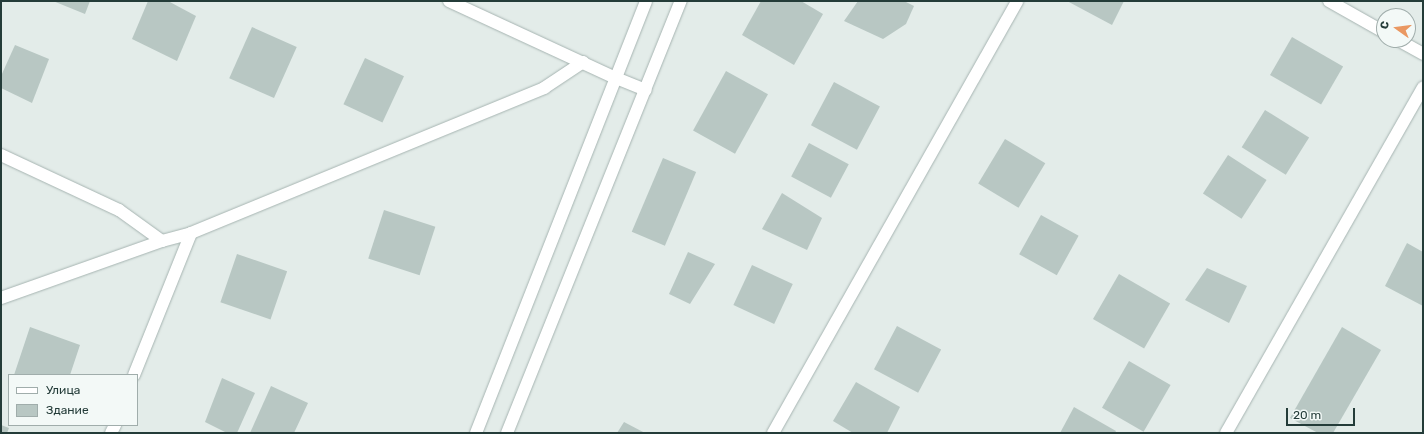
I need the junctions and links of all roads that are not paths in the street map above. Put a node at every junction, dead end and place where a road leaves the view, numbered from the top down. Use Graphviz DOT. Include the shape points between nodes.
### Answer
graph roads {
  1 [pos="448,1"];
  2 [pos="646,1"];
  3 [pos="681,1"];
  4 [pos="1016,1"];
  5 [pos="1330,1"];
  6 [pos="1376,27"];
  7 [pos="1412,48"];
  8 [pos="1423,54"];
  9 [pos="583,62"];
  10 [pos="616,78"];
  11 [pos="1423,87"];
  12 [pos="646,90"];
  13 [pos="1,155"];
  14 [pos="191,233"];
  15 [pos="162,241"];
  16 [pos="1,298"];
  17 [pos="134,374"];
  18 [pos="476,433"];
  19 [pos="507,433"];
  20 [pos="773,433"];
  21 [pos="1226,433"];
  1 -- 9 [label="street"];
  2 -- 10 [label="street"];
  3 -- 12 [label="street"];
  4 -- 20 [label="street"];
  5 -- 6 [label="street"];
  7 -- 8 [label="street"];
  9 -- 10 [label="street"];
  9 -- 14 [label="street" via="544,88"];
  10 -- 12 [label="street"];
  10 -- 18 [label="street"];
  11 -- 21 [label="street"];
  12 -- 19 [label="street"];
  13 -- 15 [label="street" via="119,210"];
  14 -- 15 [label="street"];
  14 -- 17 [label="street"];
  15 -- 16 [label="street"];
}
